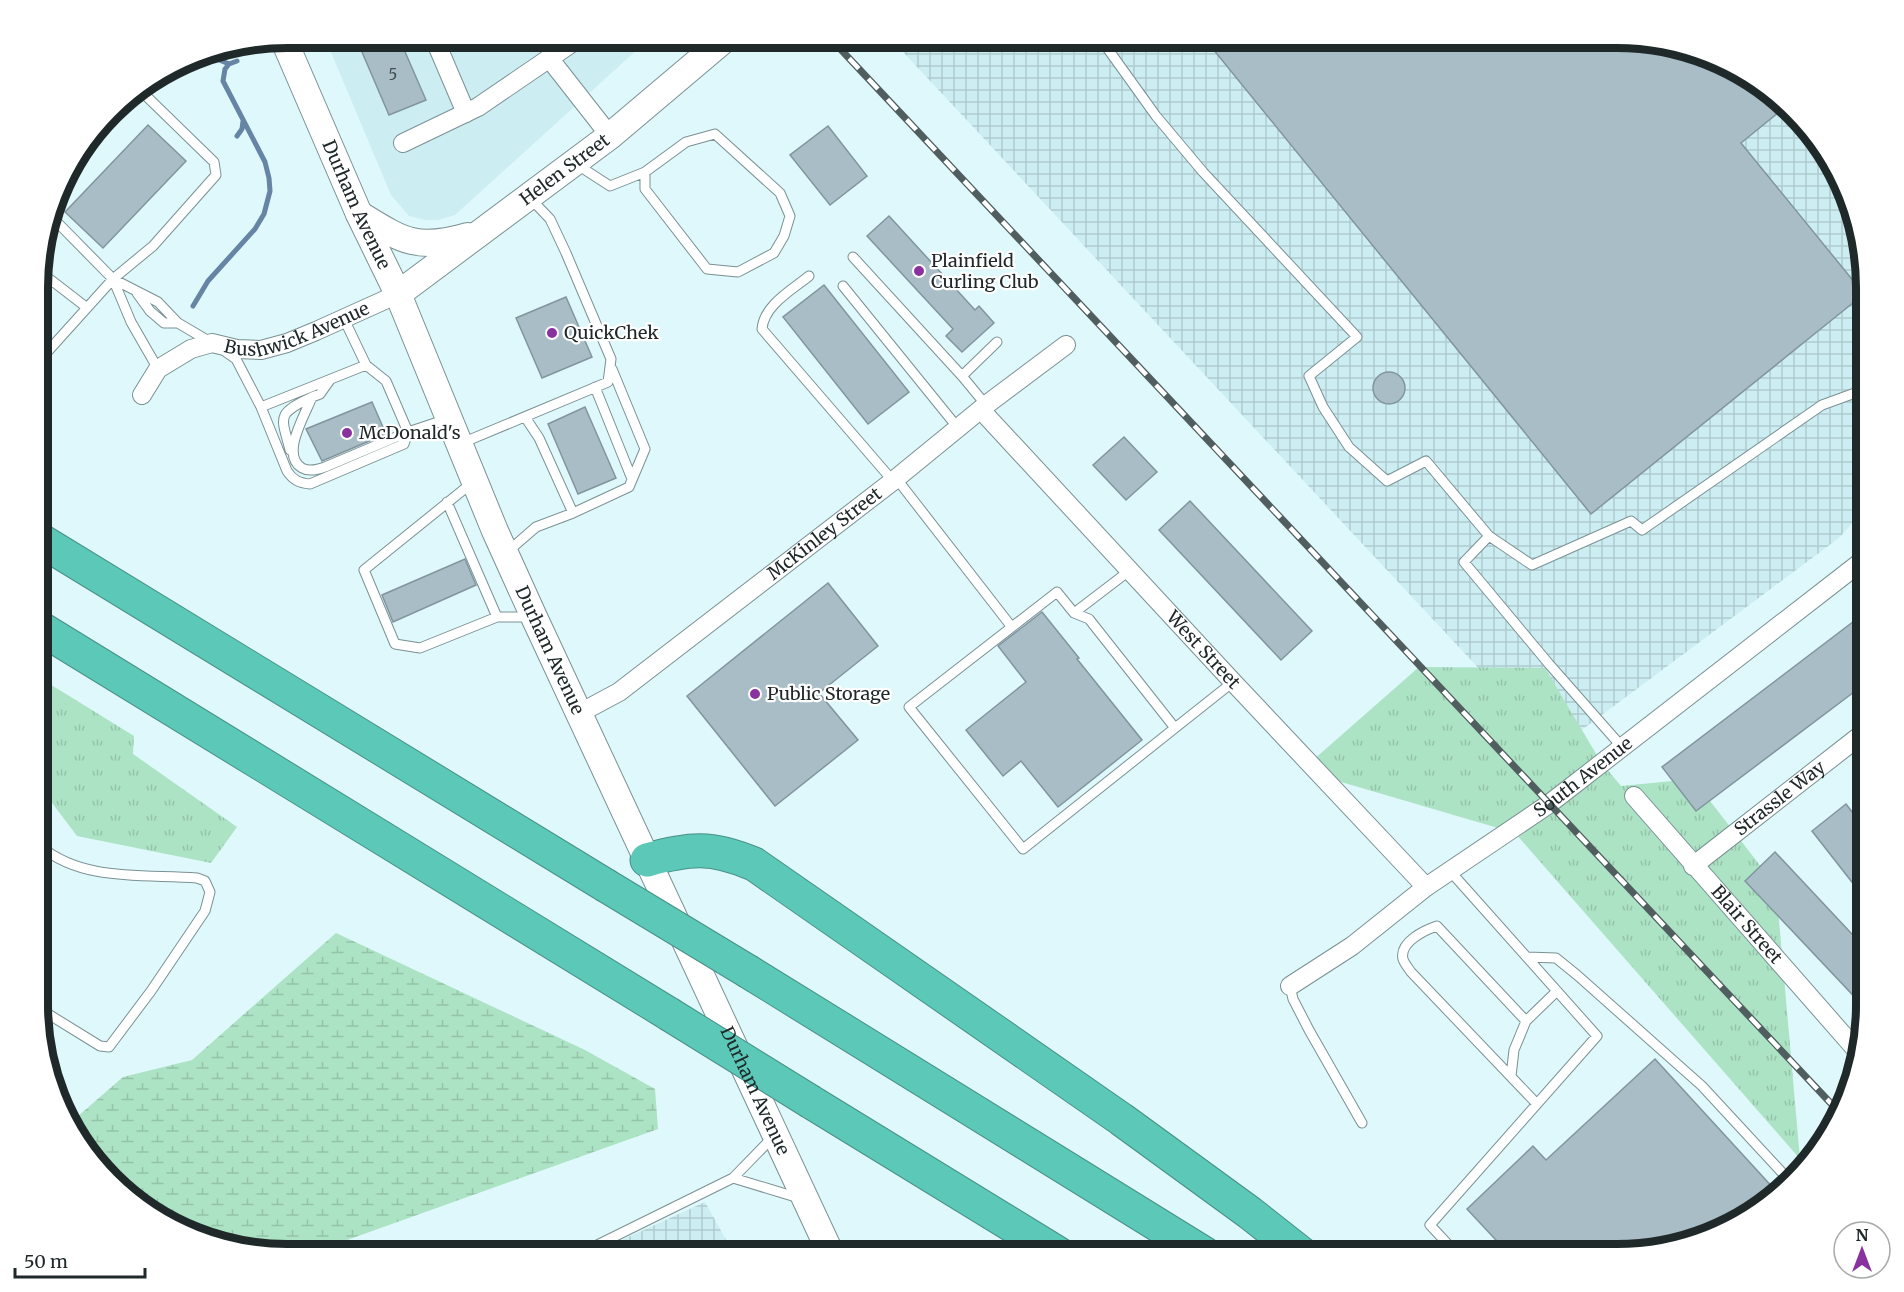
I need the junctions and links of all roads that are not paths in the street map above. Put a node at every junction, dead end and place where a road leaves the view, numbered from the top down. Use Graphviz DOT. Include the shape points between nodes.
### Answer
graph roads {
  1 [pos="286,48"];
  2 [pos="438,48"];
  3 [pos="564,48"];
  4 [pos="714,48"];
  5 [pos="1107,48"];
  6 [pos="549,58"];
  7 [pos="145,95"];
  8 [pos="466,113"];
  9 [pos="610,136"];
  10 [pos="403,143"];
  11 [pos="574,163"];
  12 [pos="645,172"];
  13 [pos="529,197"];
  14 [pos="358,214"];
  15 [pos="57,222"];
  16 [pos="480,233"];
  17 [pos="853,257"];
  18 [pos="809,276"];
  19 [pos="113,279"];
  20 [pos="48,283"];
  21 [pos="843,286"];
  22 [pos="398,294"];
  23 [pos="86,307"];
  24 [pos="344,319"];
  25 [pos="997,342"];
  26 [pos="212,343"];
  27 [pos="1066,345"];
  28 [pos="48,351"];
  29 [pos="366,365"];
  30 [pos="611,368"];
  31 [pos="158,369"];
  32 [pos="962,376"];
  33 [pos="330,379"];
  34 [pos="595,387"];
  35 [pos="1856,393"];
  36 [pos="142,395"];
  37 [pos="312,397"];
  38 [pos="261,407"];
  39 [pos="984,407"];
  40 [pos="525,417"];
  41 [pos="449,418"];
  42 [pos="958,428"];
  43 [pos="408,432"];
  44 [pos="459,444"];
  45 [pos="293,458"];
  46 [pos="632,479"];
  47 [pos="895,479"];
  48 [pos="474,481"];
  49 [pos="447,502"];
  50 [pos="573,513"];
  51 [pos="1489,536"];
  52 [pos="48,545"];
  53 [pos="506,554"];
  54 [pos="1856,566"];
  55 [pos="1129,571"];
  56 [pos="1074,614"];
  57 [pos="497,617"];
  58 [pos="534,617"];
  59 [pos="1011,626"];
  60 [pos="48,633"];
  61 [pos="1233,682"];
  62 [pos="578,714"];
  63 [pos="1175,728"];
  64 [pos="1856,739"];
  65 [pos="1622,747"];
  66 [pos="1634,796"];
  67 [pos="48,853"];
  68 [pos="646,860"];
  69 [pos="1693,866"];
  70 [pos="1450,871"];
  71 [pos="1426,887"];
  72 [pos="1527,957"];
  73 [pos="1290,986"];
  74 [pos="1557,991"];
  75 [pos="49,1014"];
  76 [pos="1526,1021"];
  77 [pos="1852,1044"];
  78 [pos="1510,1076"];
  79 [pos="1537,1104"];
  80 [pos="1362,1123"];
  81 [pos="775,1134"];
  82 [pos="1785,1175"];
  83 [pos="733,1178"];
  84 [pos="806,1200"];
  85 [pos="599,1244"];
  86 [pos="826,1244"];
  87 [pos="1043,1244"];
  88 [pos="1189,1244"];
  89 [pos="1289,1244"];
  90 [pos="1448,1244"];
  1 -- 14 [label="main road, Durham Avenue"];
  2 -- 8 [label="street"];
  3 -- 6 [label="street"];
  4 -- 9 [label="main road, Helen Street"];
  5 -- 51 [label="lane" via="1203,172 1357,337 1309,376 1323,407 1350,447 1387,481 1426,460"];
  6 -- 8 [label="street"];
  6 -- 9 [label="street"];
  7 -- 19 [label="lane" via="214,162 216,175 153,246"];
  8 -- 10 [label="street"];
  9 -- 11 [label="main road, Helen Street"];
  11 -- 12 [label="lane" via="610,186"];
  11 -- 13 [label="main road, Helen Street"];
  12 -- 12 [label="lane" via="686,142 714,134 780,193 790,216 784,236 774,254 738,272 707,269 645,189"];
  13 -- 16 [label="main road, Helen Street"];
  13 -- 30 [label="lane" via="550,219 611,359"];
  14 -- 16 [label="main road" via="411,242 442,244"];
  14 -- 22 [label="main road, Durham Avenue"];
  15 -- 19 [label="lane"];
  16 -- 22 [label="main road, Helen Street"];
  17 -- 32 [label="lane"];
  18 -- 47 [label="lane" via="768,310 762,329"];
  19 -- 23 [label="lane"];
  19 -- 26 [label="lane" via="158,302 178,323"];
  19 -- 31 [label="lane"];
  20 -- 23 [label="lane" via="51,280"];
  21 -- 42 [label="lane"];
  22 -- 24 [label="street, Bushwick Avenue"];
  22 -- 41 [label="main road, Durham Avenue"];
  23 -- 28 [label="lane"];
  24 -- 26 [label="street, Bushwick Avenue" via="261,350"];
  24 -- 29 [label="lane"];
  25 -- 32 [label="lane"];
  26 -- 31 [label="street, Bushwick Avenue" via="191,349"];
  26 -- 38 [label="lane" via="236,359"];
  27 -- 39 [label="street, McKinley Street"];
  29 -- 33 [label="lane"];
  29 -- 43 [label="lane" via="386,381"];
  30 -- 34 [label="lane" via="608,382"];
  30 -- 46 [label="lane" via="645,449"];
  31 -- 36 [label="street, Bushwick Avenue"];
  32 -- 39 [label="lane"];
  33 -- 37 [label="lane" via="320,394"];
  33 -- 38 [label="lane"];
  34 -- 40 [label="lane"];
  34 -- 46 [label="lane"];
  35 -- 51 [label="lane" via="1822,405 1642,530 1631,520 1532,565"];
  37 -- 45 [label="lane" via="293,443"];
  37 -- 45 [label="lane" via="290,409 284,420"];
  38 -- 43 [label="lane" via="287,471 300,483 310,484 396,449 404,444"];
  39 -- 42 [label="street, McKinley Street"];
  39 -- 55 [label="street, West Street"];
  40 -- 44 [label="lane"];
  40 -- 50 [label="lane" via="539,438"];
  41 -- 43 [label="lane"];
  41 -- 44 [label="main road, Durham Avenue"];
  42 -- 47 [label="street, McKinley Street"];
  43 -- 45 [label="lane" via="316,470 306,470"];
  44 -- 48 [label="main road, Durham Avenue"];
  46 -- 50 [label="lane" via="629,487"];
  47 -- 59 [label="lane"];
  47 -- 62 [label="street, McKinley Street" via="619,692"];
  48 -- 49 [label="lane"];
  48 -- 53 [label="main road, Durham Avenue"];
  49 -- 57 [label="lane"];
  49 -- 57 [label="lane" via="364,570 390,633 395,644 420,648"];
  50 -- 53 [label="lane" via="536,527"];
  51 -- 65 [label="lane" via="1464,561"];
  52 -- 88 [label="highway, bridge"];
  53 -- 58 [label="main road, Durham Avenue"];
  54 -- 65 [label="street, South Avenue"];
  55 -- 56 [label="lane"];
  55 -- 61 [label="street, West Street"];
  56 -- 59 [label="lane" via="1057,591"];
  56 -- 63 [label="lane" via="1089,619"];
  57 -- 58 [label="lane"];
  58 -- 62 [label="main road, Durham Avenue"];
  59 -- 63 [label="lane" via="909,707 1023,849"];
  60 -- 87 [label="highway, bridge"];
  61 -- 63 [label="lane"];
  61 -- 71 [label="street, West Street"];
  62 -- 68 [label="main road, Durham Avenue"];
  64 -- 69 [label="street, Strassle Way"];
  65 -- 70 [label="street, South Avenue" via="1550,804"];
  66 -- 69 [label="street, Blair Street"];
  67 -- 75 [label="lane" via="76,867 108,874 197,878 204,881 210,892 204,911 152,991 109,1047 100,1046"];
  68 -- 81 [label="main road, Durham Avenue"];
  68 -- 89 [label="highway" via="698,850 754,864 1130,1126"];
  69 -- 77 [label="street, Blair Street"];
  70 -- 71 [label="street, South Avenue"];
  70 -- 72 [label="lane"];
  71 -- 73 [label="street, South Avenue" via="1352,946"];
  72 -- 74 [label="lane"];
  72 -- 82 [label="lane" via="1556,958 1577,975 1702,1086"];
  73 -- 80 [label="lane" via="1309,1030"];
  74 -- 76 [label="lane"];
  74 -- 79 [label="lane" via="1597,1036"];
  76 -- 78 [label="lane" via="1514,1050"];
  76 -- 78 [label="lane" via="1437,926 1426,929 1404,948 1403,959 1411,972"];
  78 -- 79 [label="lane"];
  79 -- 90 [label="lane" via="1430,1225"];
  81 -- 83 [label="lane"];
  81 -- 84 [label="main road, Durham Avenue"];
  83 -- 84 [label="lane"];
  83 -- 85 [label="lane"];
  84 -- 86 [label="main road, Durham Avenue"];
}
